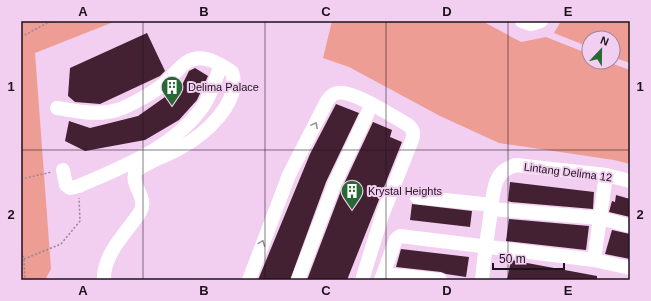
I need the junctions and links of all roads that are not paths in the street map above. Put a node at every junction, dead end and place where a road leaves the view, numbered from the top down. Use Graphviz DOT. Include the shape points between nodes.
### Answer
graph roads {
  1 [pos="522,21"];
  2 [pos="541,21"];
  3 [pos="221,65"];
  4 [pos="372,104"];
  5 [pos="57,108"];
  6 [pos="63,170"];
  7 [pos="606,175"];
  8 [pos="630,181"];
  9 [pos="417,197"];
  10 [pos="491,207"];
  11 [pos="600,218"];
  12 [pos="630,226"];
  13 [pos="485,245"];
  14 [pos="594,260"];
  15 [pos="630,268"];
  16 [pos="382,277"];
  17 [pos="104,280"];
  18 [pos="249,280"];
  19 [pos="298,280"];
  20 [pos="362,280"];
  21 [pos="440,280"];
  22 [pos="482,280"];
  1 -- 2 [label="street" via="531,24"];
  3 -- 5 [label="street" via="204,58 188,61 157,89 117,110 94,114"];
  3 -- 6 [label="street" via="205,103 189,124 156,149 79,186 70,188 66,185"];
  3 -- 17 [label="street" via="232,72 235,80 230,101 218,119 196,138 139,169 134,175 142,197 141,212 108,259"];
  18 -- 4 [label="street, one-way" via="288,175 331,96 346,93"];
  4 -- 19 [label="street" via="334,185"];
  4 -- 20 [label="street" via="412,128 413,136 383,213"];
  7 -- 8 [label="street, Lintang Delima 12"];
  7 -- 10 [label="street, Lintang Delima 12" via="516,165 507,168 497,179"];
  7 -- 11 [label="street"];
  9 -- 10 [label="street"];
  10 -- 11 [label="street"];
  10 -- 13 [label="street"];
  11 -- 12 [label="street"];
  11 -- 14 [label="street"];
  13 -- 14 [label="street"];
  13 -- 16 [label="street" via="400,236 397,237"];
  13 -- 22 [label="street"];
  14 -- 15 [label="street"];
  16 -- 21 [label="street"];
}
